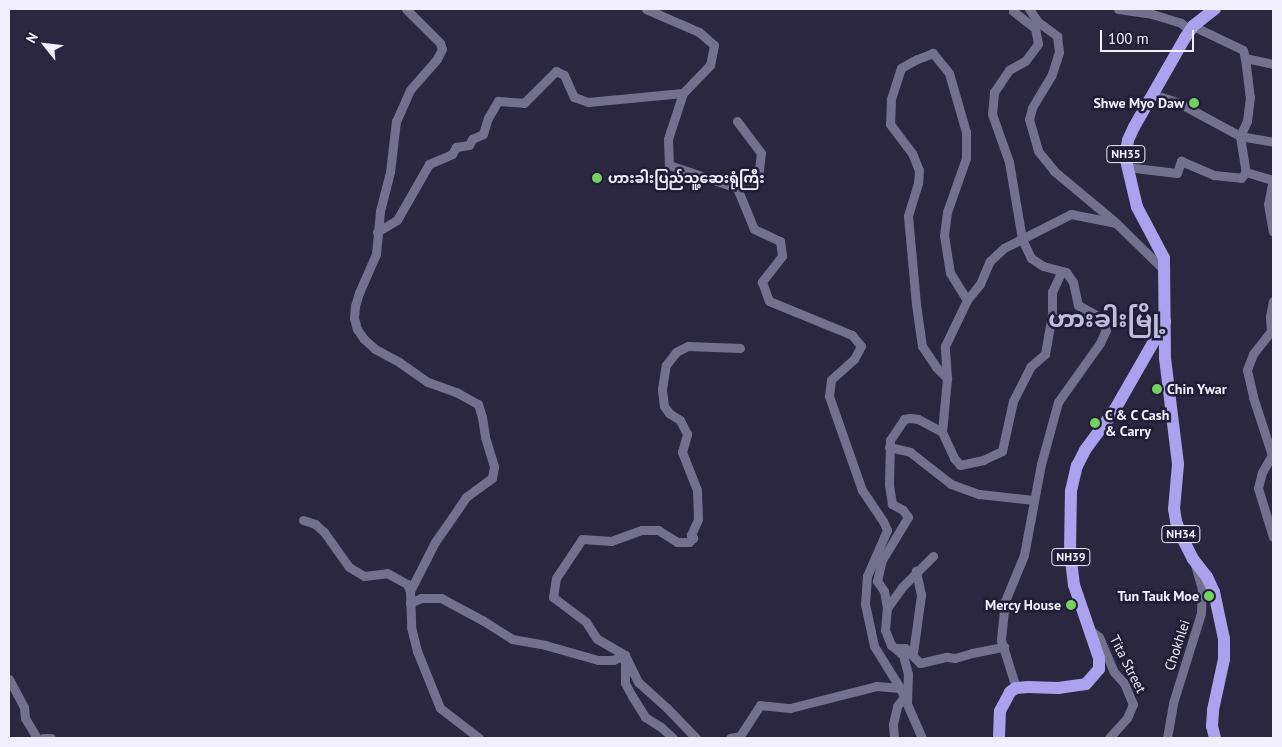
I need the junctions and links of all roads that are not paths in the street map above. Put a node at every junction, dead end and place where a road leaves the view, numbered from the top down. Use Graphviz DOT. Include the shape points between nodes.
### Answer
graph roads {
  1 [pos="406,9"];
  2 [pos="414,9"];
  3 [pos="646,9"];
  4 [pos="1013,9"];
  5 [pos="1029,9"];
  6 [pos="1118,9"];
  7 [pos="1215,9"];
  8 [pos="1154,11"];
  9 [pos="420,22"];
  10 [pos="1191,28"];
  11 [pos="1245,58"];
  12 [pos="1273,64"];
  13 [pos="683,93"];
  14 [pos="1152,94"];
  15 [pos="737,121"];
  16 [pos="1240,136"];
  17 [pos="1273,142"];
  18 [pos="1127,167"];
  19 [pos="1246,172"];
  20 [pos="1273,180"];
  21 [pos="737,188"];
  22 [pos="1116,223"];
  23 [pos="376,232"];
  24 [pos="1273,232"];
  25 [pos="1022,239"];
  26 [pos="1062,271"];
  27 [pos="1165,271"];
  28 [pos="967,300"];
  29 [pos="1273,300"];
  30 [pos="1166,320"];
  31 [pos="1272,332"];
  32 [pos="740,348"];
  33 [pos="947,378"];
  34 [pos="942,432"];
  35 [pos="890,447"];
  36 [pos="1034,500"];
  37 [pos="302,520"];
  38 [pos="1273,538"];
  39 [pos="933,556"];
  40 [pos="1193,559"];
  41 [pos="916,571"];
  42 [pos="410,590"];
  43 [pos="410,603"];
  44 [pos="887,608"];
  45 [pos="1090,629"];
  46 [pos="1004,647"];
  47 [pos="894,648"];
  48 [pos="912,653"];
  49 [pos="625,655"];
  50 [pos="9,679"];
  51 [pos="1016,688"];
  52 [pos="904,696"];
  53 [pos="37,738"];
  54 [pos="42,738"];
  55 [pos="51,738"];
  56 [pos="479,738"];
  57 [pos="673,738"];
  58 [pos="696,738"];
  59 [pos="730,738"];
  60 [pos="894,738"];
  61 [pos="922,738"];
  62 [pos="1000,738"];
  63 [pos="1109,738"];
  64 [pos="1167,738"];
  65 [pos="1215,738"];
  1 -- 9 [label="street"];
  2 -- 9 [label="street"];
  3 -- 13 [label="street" via="699,32 714,45 710,65"];
  4 -- 25 [label="street" via="1035,28 1038,44 1025,61 1009,70 994,92 992,114 1009,162"];
  5 -- 22 [label="street" via="1038,22 1057,36 1059,52 1051,76 1032,108 1030,119 1038,151 1054,171"];
  6 -- 8 [label="street"];
  7 -- 10 [label="highway, NH35"];
  8 -- 10 [label="street"];
  9 -- 23 [label="street" via="440,42 442,49 402,104"];
  10 -- 11 [label="street" via="1242,50"];
  10 -- 14 [label="highway, NH35"];
  11 -- 12 [label="street"];
  11 -- 16 [label="street" via="1250,97 1247,122"];
  13 -- 21 [label="street" via="668,139 669,165"];
  13 -- 23 [label="street" via="588,102 574,97 564,75 556,71 524,103 498,101 483,134 472,139 469,145 456,147 452,154 429,164 397,220"];
  14 -- 16 [label="street" via="1187,107"];
  14 -- 18 [label="highway, NH35" via="1128,140"];
  15 -- 21 [label="street" via="761,153 758,180"];
  16 -- 17 [label="street"];
  16 -- 19 [label="street"];
  18 -- 19 [label="street" via="1177,173 1182,161 1214,175 1240,178"];
  18 -- 27 [label="highway, NH35" via="1137,208 1163,252"];
  19 -- 20 [label="street"];
  20 -- 24 [label="street" via="1268,204"];
  21 -- 52 [label="street" via="754,229 780,241 782,256 762,282 768,301 852,335 861,346 854,359 831,380 830,396 862,490 887,530 867,576 865,604 874,646"];
  22 -- 25 [label="street" via="1070,214"];
  22 -- 27 [label="street"];
  23 -- 42 [label="street" via="376,254 355,306 357,329 375,349 428,382 478,404 494,467 492,478 466,498 435,542"];
  25 -- 26 [label="street" via="1031,258"];
  25 -- 28 [label="street" via="1004,248 990,261 980,284"];
  26 -- 34 [label="street" via="1052,292 1052,316 1045,354 1030,366 1013,401 1002,451 983,460 960,465"];
  26 -- 36 [label="street" via="1073,282 1078,305 1098,316 1106,330 1058,402"];
  27 -- 30 [label="highway, NH35"];
  28 -- 33 [label="street" via="945,346"];
  28 -- 33 [label="street" via="950,273 944,236 947,212 966,158 966,132 949,73 933,53 901,68 890,99 890,124 912,153 919,170 908,216 916,304 922,346"];
  29 -- 31 [label="street"];
  30 -- 40 [label="highway, NH34" via="1165,358 1178,464 1174,509"];
  30 -- 45 [label="highway, NH39" via="1114,411 1085,450 1074,476 1069,504 1070,552 1074,584"];
  31 -- 38 [label="street" via="1253,354 1247,370 1272,455 1262,472 1258,488"];
  32 -- 49 [label="street" via="688,346 676,352 666,364 662,389 664,406 680,420 687,434 682,452 697,490 698,519 691,535 693,538 689,542 677,542 658,530 642,530 611,541 582,539 556,578 553,597 586,622 598,639"];
  33 -- 34 [label="street"];
  34 -- 35 [label="street" via="918,419 904,419 890,440"];
  35 -- 36 [label="street" via="910,452 951,484 979,494"];
  35 -- 44 [label="street" via="888,484 892,504 904,510 908,517 878,571 877,581 884,591"];
  36 -- 46 [label="street" via="1024,555 1005,601 1001,640"];
  37 -- 42 [label="street" via="315,524 324,532 349,567 364,576 387,573 407,584"];
  39 -- 41 [label="street"];
  40 -- 64 [label="street, Chokhlei" via="1202,589 1201,613 1173,704"];
  40 -- 65 [label="highway, NH34" via="1214,592 1224,639 1224,658 1213,710"];
  41 -- 44 [label="street"];
  41 -- 48 [label="street" via="921,595"];
  42 -- 43 [label="street"];
  43 -- 49 [label="street" via="421,598 441,598 512,640 545,645 598,660 613,660"];
  43 -- 56 [label="street" via="417,651 440,708"];
  44 -- 47 [label="street" via="885,630"];
  45 -- 51 [label="highway, NH39" via="1100,664 1086,684"];
  45 -- 63 [label="street, Tita Street" via="1099,637 1133,704 1127,718"];
  46 -- 48 [label="street" via="920,663"];
  46 -- 51 [label="street"];
  47 -- 48 [label="street" via="905,648"];
  47 -- 52 [label="street" via="903,655 908,674"];
  49 -- 57 [label="street" via="626,683 632,696 645,717"];
  49 -- 58 [label="street" via="638,682"];
  50 -- 53 [label="street"];
  51 -- 62 [label="highway" via="1005,699 1000,711"];
  52 -- 59 [label="street" via="876,686 790,708 760,705 740,736"];
  52 -- 60 [label="street" via="897,706"];
  52 -- 61 [label="street"];
  54 -- 55 [label="street"];
}
